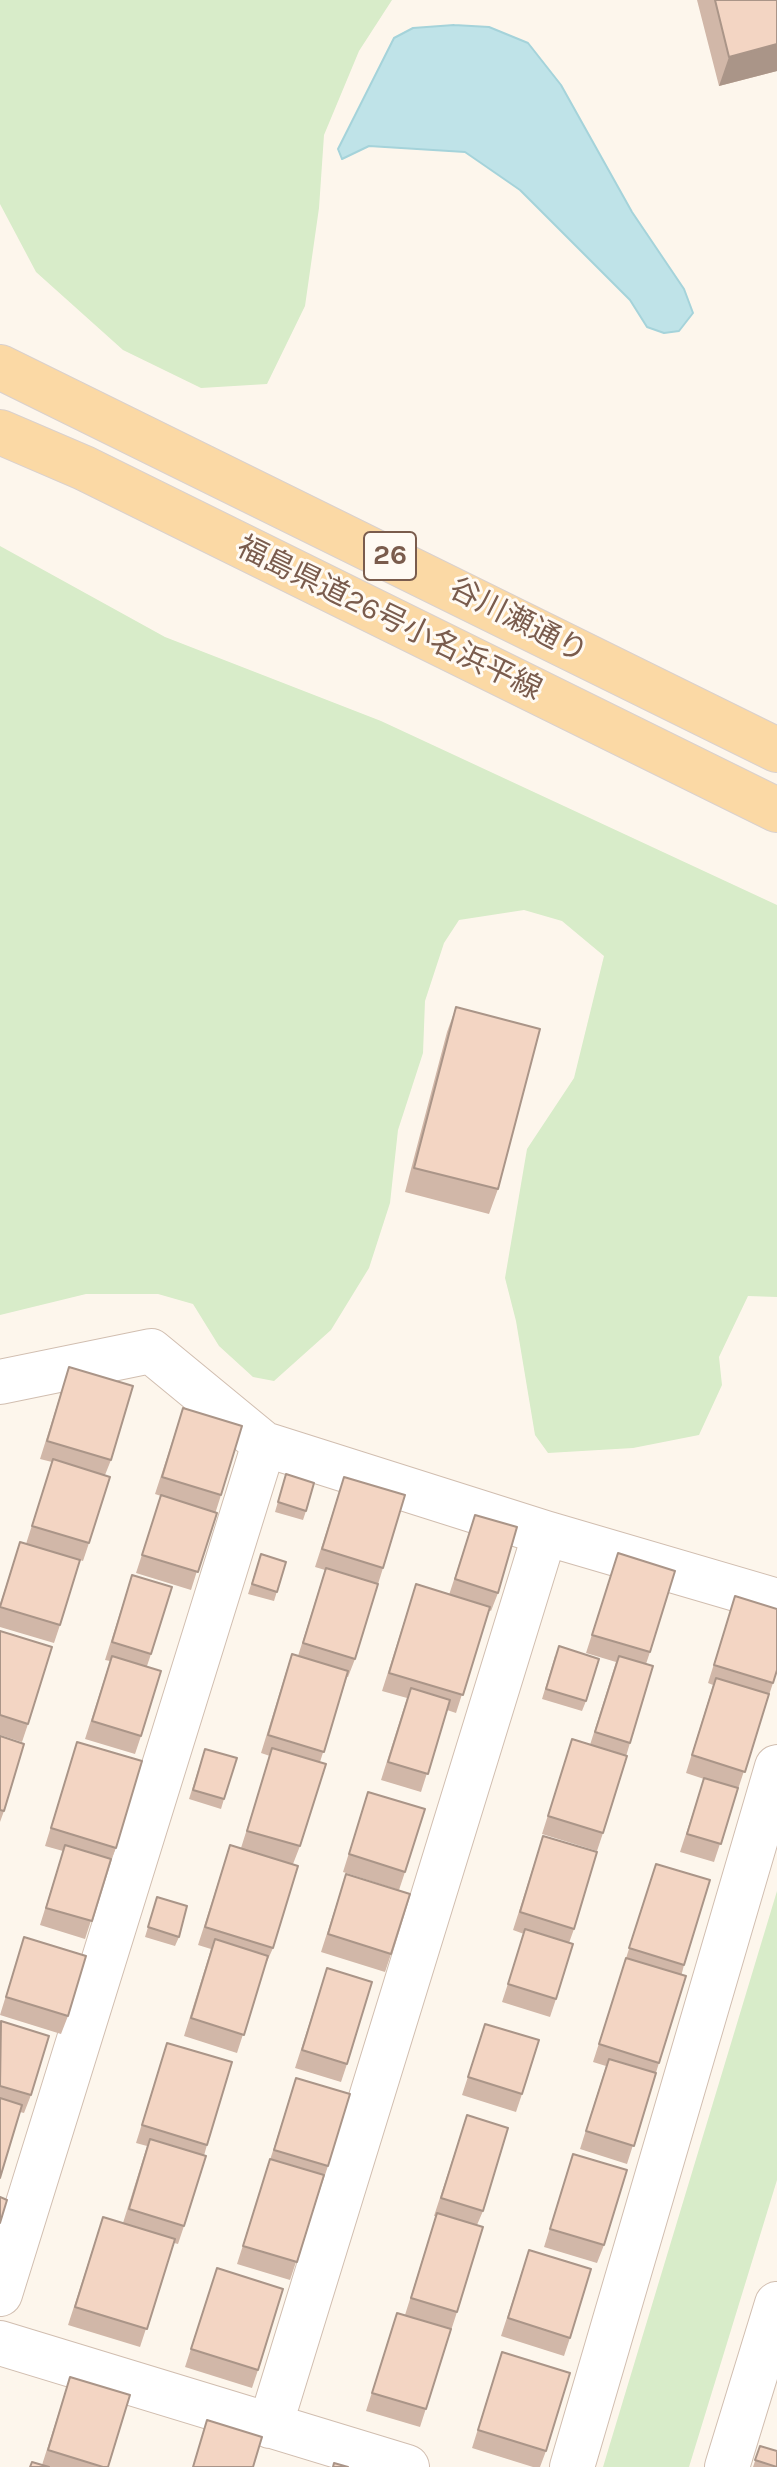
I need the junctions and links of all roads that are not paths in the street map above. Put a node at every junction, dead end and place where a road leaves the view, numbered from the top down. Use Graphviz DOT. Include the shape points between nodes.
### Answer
graph roads {
  1 [pos="0,367"];
  2 [pos="0,432"];
  3 [pos="777,750"];
  4 [pos="777,810"];
  5 [pos="0,1382"];
  6 [pos="264,1444"];
  7 [pos="545,1533"];
  8 [pos="777,1601"];
  9 [pos="777,1767"];
  10 [pos="0,2294"];
  11 [pos="777,2304"];
  12 [pos="0,2343"];
  13 [pos="270,2426"];
  14 [pos="407,2467"];
  15 [pos="572,2467"];
  16 [pos="727,2467"];
  1 -- 3 [label="main road, 谷川瀬通り / 26"];
  2 -- 4 [label="main road, 福島県道26号小名浜平線 / 26" via="84,468"];
  5 -- 6 [label="street" via="151,1351"];
  6 -- 7 [label="street"];
  6 -- 10 [label="street"];
  7 -- 8 [label="street"];
  7 -- 13 [label="street"];
  9 -- 15 [label="street"];
  11 -- 16 [label="street"];
  12 -- 13 [label="street"];
  13 -- 14 [label="street"];
}
